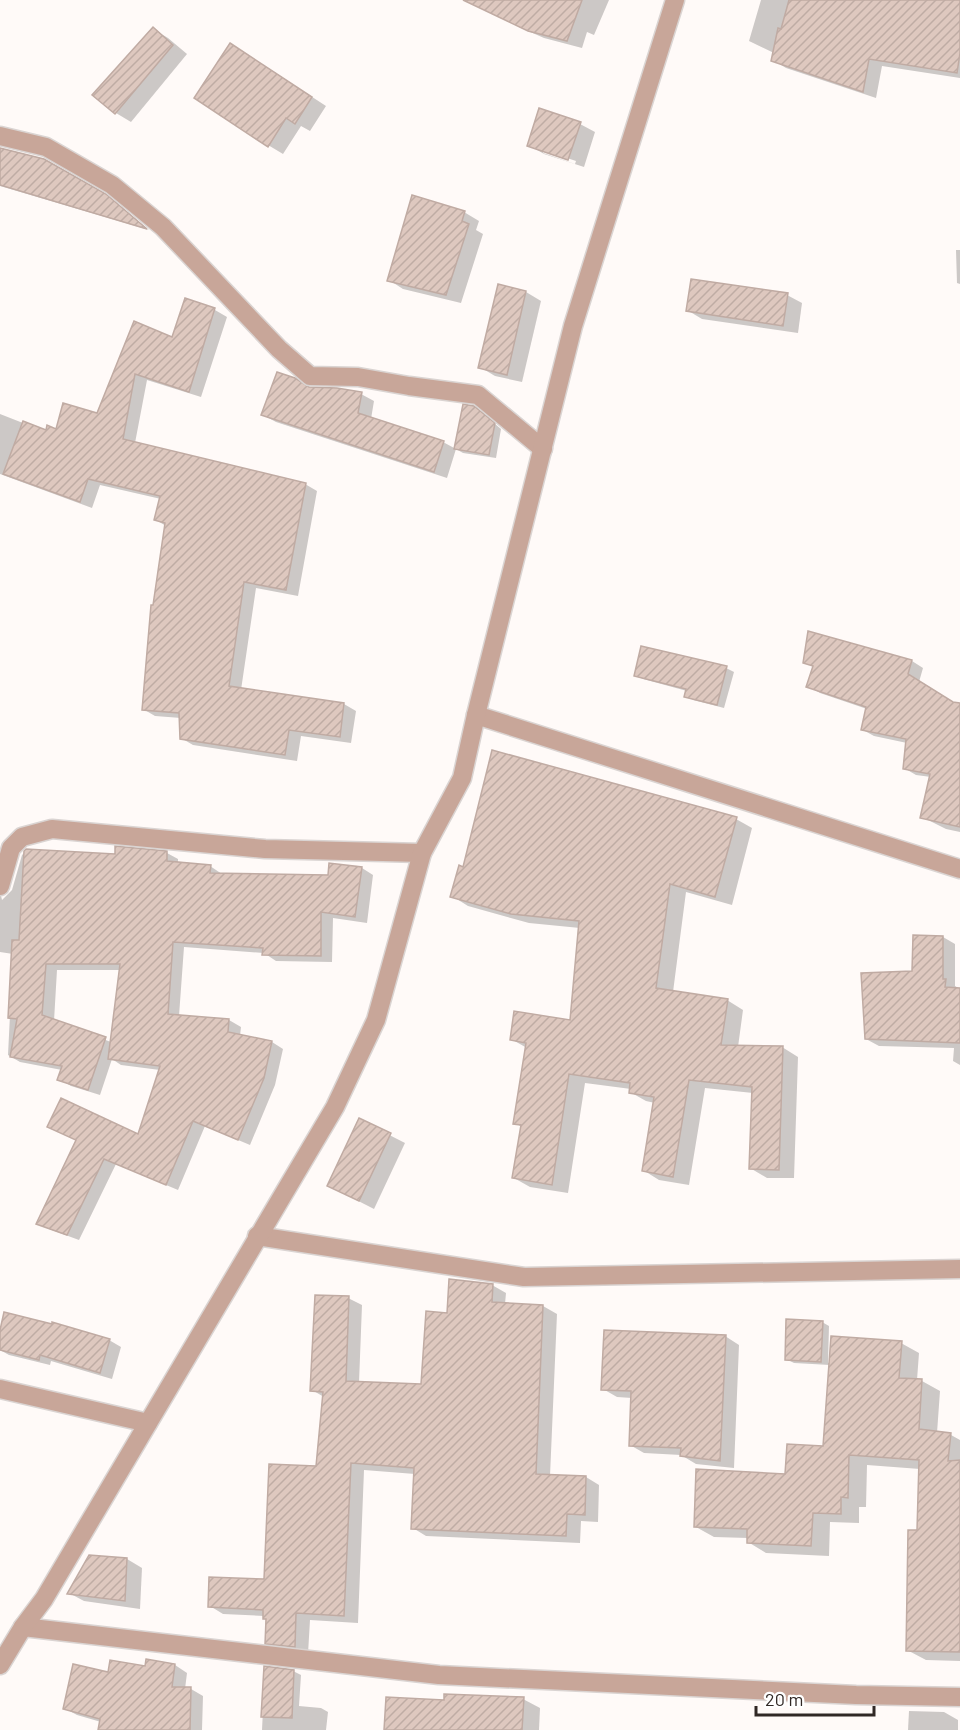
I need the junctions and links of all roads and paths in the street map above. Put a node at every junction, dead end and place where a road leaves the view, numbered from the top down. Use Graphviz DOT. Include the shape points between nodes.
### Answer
graph roads {
  1 [pos="675,0"];
  2 [pos="0,135"];
  3 [pos="543,450"];
  4 [pos="476,715"];
  5 [pos="422,854"];
  6 [pos="960,869"];
  7 [pos="0,886"];
  8 [pos="257,1236"];
  9 [pos="960,1269"];
  10 [pos="0,1389"];
  11 [pos="148,1423"];
  12 [pos="23,1627"];
  13 [pos="0,1665"];
  14 [pos="960,1697"];
  1 -- 3 [label="street" via="573,326"];
  2 -- 3 [label="street" via="46,147 112,185 163,227 309,376 358,377 478,395"];
  3 -- 4 [label="street"];
  4 -- 5 [label="street" via="462,778"];
  4 -- 6 [label="street"];
  5 -- 7 [label="street" via="265,849 52,829 22,837 11,848"];
  5 -- 8 [label="street" via="376,1020 335,1107"];
  8 -- 9 [label="street" via="525,1277"];
  8 -- 11 [label="street"];
  10 -- 11 [label="street"];
  11 -- 12 [label="street" via="44,1599"];
  12 -- 13 [label="street"];
  12 -- 14 [label="street" via="439,1675"];
}
